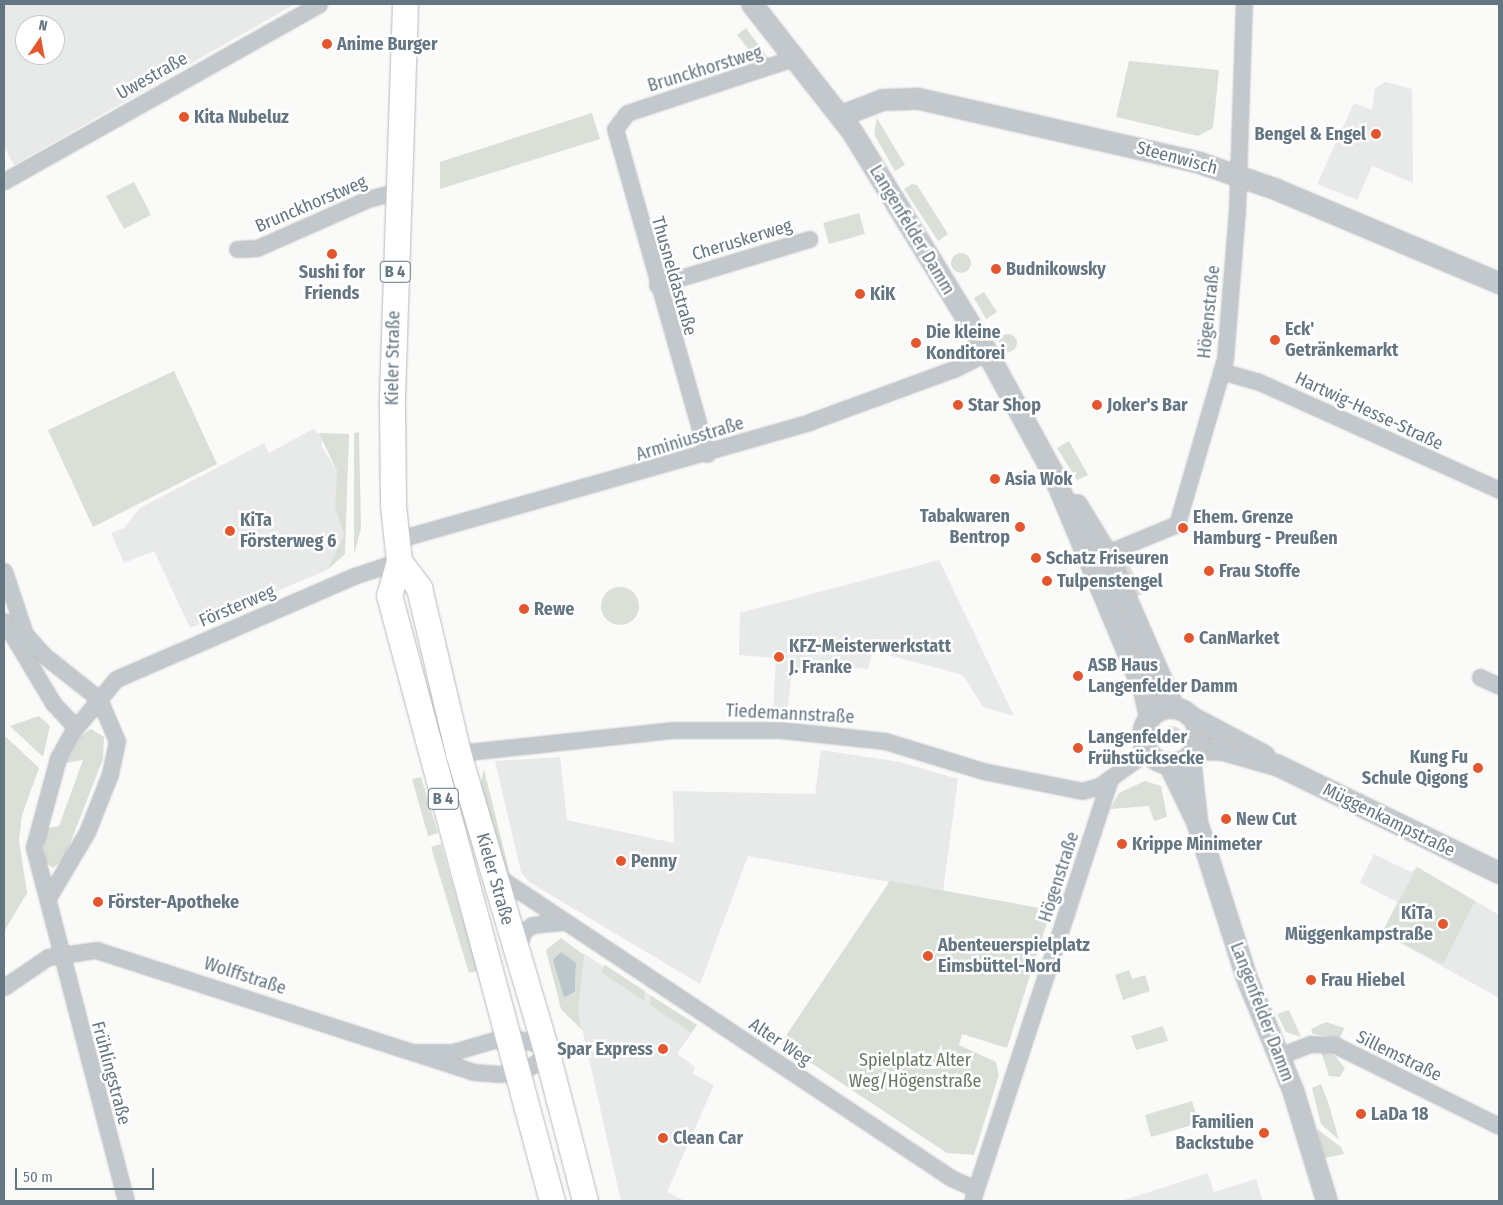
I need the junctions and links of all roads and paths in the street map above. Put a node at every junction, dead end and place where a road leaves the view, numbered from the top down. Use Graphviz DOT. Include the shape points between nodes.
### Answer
graph roads {
  1 [pos="319,4"];
  2 [pos="404,4"];
  3 [pos="752,4"];
  4 [pos="1244,4"];
  5 [pos="792,58"];
  6 [pos="627,113"];
  7 [pos="841,116"];
  8 [pos="1239,175"];
  9 [pos="4,181"];
  10 [pos="398,191"];
  11 [pos="809,239"];
  12 [pos="237,249"];
  13 [pos="1499,283"];
  14 [pos="657,285"];
  15 [pos="987,352"];
  16 [pos="1221,371"];
  17 [pos="707,454"];
  18 [pos="1499,490"];
  19 [pos="398,551"];
  20 [pos="1099,557"];
  21 [pos="4,571"];
  22 [pos="4,621"];
  23 [pos="1480,678"];
  24 [pos="1499,686"];
  25 [pos="99,699"];
  26 [pos="1174,708"];
  27 [pos="1150,718"];
  28 [pos="1193,718"];
  29 [pos="76,728"];
  30 [pos="1148,751"];
  31 [pos="458,753"];
  32 [pos="1193,753"];
  33 [pos="1169,764"];
  34 [pos="1279,766"];
  35 [pos="1110,779"];
  36 [pos="1197,822"];
  37 [pos="492,869"];
  38 [pos="1499,873"];
  39 [pos="48,898"];
  40 [pos="565,923"];
  41 [pos="517,952"];
  42 [pos="59,954"];
  43 [pos="4,987"];
  44 [pos="508,1036"];
  45 [pos="545,1046"];
  46 [pos="418,1052"];
  47 [pos="1279,1056"];
  48 [pos="517,1071"];
  49 [pos="1499,1126"];
  50 [pos="974,1195"];
  51 [pos="126,1201"];
  52 [pos="552,1201"];
  53 [pos="585,1201"];
  54 [pos="1327,1201"];
  1 -- 9 [label="street, Uwestraße"];
  2 -- 10 [label="main road, Kieler Straße / B 4"];
  3 -- 5 [label="street, Langenfelder Damm"];
  4 -- 8 [label="street, Högenstraße"];
  5 -- 6 [label="street, Brunckhorstweg"];
  5 -- 7 [label="street, Langenfelder Damm"];
  6 -- 14 [label="street, Thusneldastraße" via="618,122 615,140"];
  7 -- 8 [label="street, Steenwisch" via="878,101 919,99"];
  7 -- 15 [label="street, Langenfelder Damm"];
  8 -- 13 [label="street, Steenwisch"];
  8 -- 16 [label="street, Högenstraße" via="1229,338"];
  10 -- 12 [label="street, Brunckhorstweg" via="368,199 257,248"];
  10 -- 19 [label="main road, Kieler Straße / B 4" via="392,455"];
  11 -- 14 [label="street, Cheruskerweg"];
  14 -- 17 [label="street, Thusneldastraße"];
  15 -- 17 [label="street, Arminiusstraße" via="954,369 840,412"];
  15 -- 20 [label="street, Langenfelder Damm"];
  16 -- 18 [label="street, Hartwig-Hesse-Straße" via="1257,381"];
  16 -- 20 [label="street, Högenstraße" via="1177,524"];
  17 -- 19 [label="street, Arminiusstraße"];
  19 -- 25 [label="street, Försterweg" via="354,576 116,679"];
  19 -- 31 [label="main road, Kieler Straße / B 4" via="419,588"];
  19 -- 44 [label="main road, Kieler Straße / B 4" via="390,595"];
  20 -- 26 [label="street, Langenfelder Damm"];
  20 -- 27 [label="street, Langenfelder Damm"];
  21 -- 25 [label="street" via="25,634 46,657"];
  22 -- 29 [label="street" via="52,703"];
  23 -- 24 [label="street"];
  25 -- 29 [label="street, Försterweg"];
  25 -- 39 [label="street" via="115,732 114,761 84,838"];
  26 -- 27 [label="street"];
  26 -- 28 [label="street"];
  27 -- 30 [label="street, Langenfelder Damm" via="1143,734"];
  28 -- 32 [label="street, Langenfelder Damm" via="1200,735"];
  28 -- 34 [label="street, Müggenkampstraße" via="1247,743"];
  29 -- 39 [label="street, Försterweg" via="58,758 35,835 40,876"];
  30 -- 33 [label="street"];
  30 -- 35 [label="street"];
  31 -- 35 [label="street, Tiedemannstraße" via="672,730 754,728 885,740 983,772 1059,789 1090,789"];
  31 -- 37 [label="main road, Kieler Straße / B 4"];
  32 -- 33 [label="street"];
  32 -- 34 [label="street, Müggenkampstraße" via="1223,750"];
  32 -- 36 [label="street, Langenfelder Damm"];
  33 -- 36 [label="street, Langenfelder Damm"];
  34 -- 38 [label="street, Müggenkampstraße"];
  35 -- 50 [label="street, Högenstraße"];
  36 -- 47 [label="street, Langenfelder Damm" via="1246,976"];
  37 -- 40 [label="street, Alter Weg" via="507,887"];
  37 -- 41 [label="main road, Kieler Straße / B 4"];
  39 -- 42 [label="street, Försterweg"];
  40 -- 41 [label="street" via="550,920 532,925 520,938"];
  40 -- 50 [label="street, Alter Weg"];
  41 -- 45 [label="main road, Kieler Straße / B 4"];
  42 -- 43 [label="street" via="25,969"];
  42 -- 46 [label="street, Wolffstraße" via="111,953"];
  42 -- 51 [label="street, Frühlingstraße"];
  44 -- 45 [label="street"];
  44 -- 46 [label="street, Wolffstraße" via="453,1052"];
  44 -- 48 [label="main road, Kieler Straße / B 4"];
  45 -- 48 [label="street, Wolffstraße" via="536,1064"];
  45 -- 53 [label="main road, Kieler Straße / B 4"];
  46 -- 48 [label="street, Wolffstraße" via="473,1072"];
  47 -- 49 [label="street, Sillemstraße" via="1311,1044 1335,1045"];
  47 -- 54 [label="street, Langenfelder Damm"];
  48 -- 52 [label="main road, Kieler Straße / B 4"];
}
